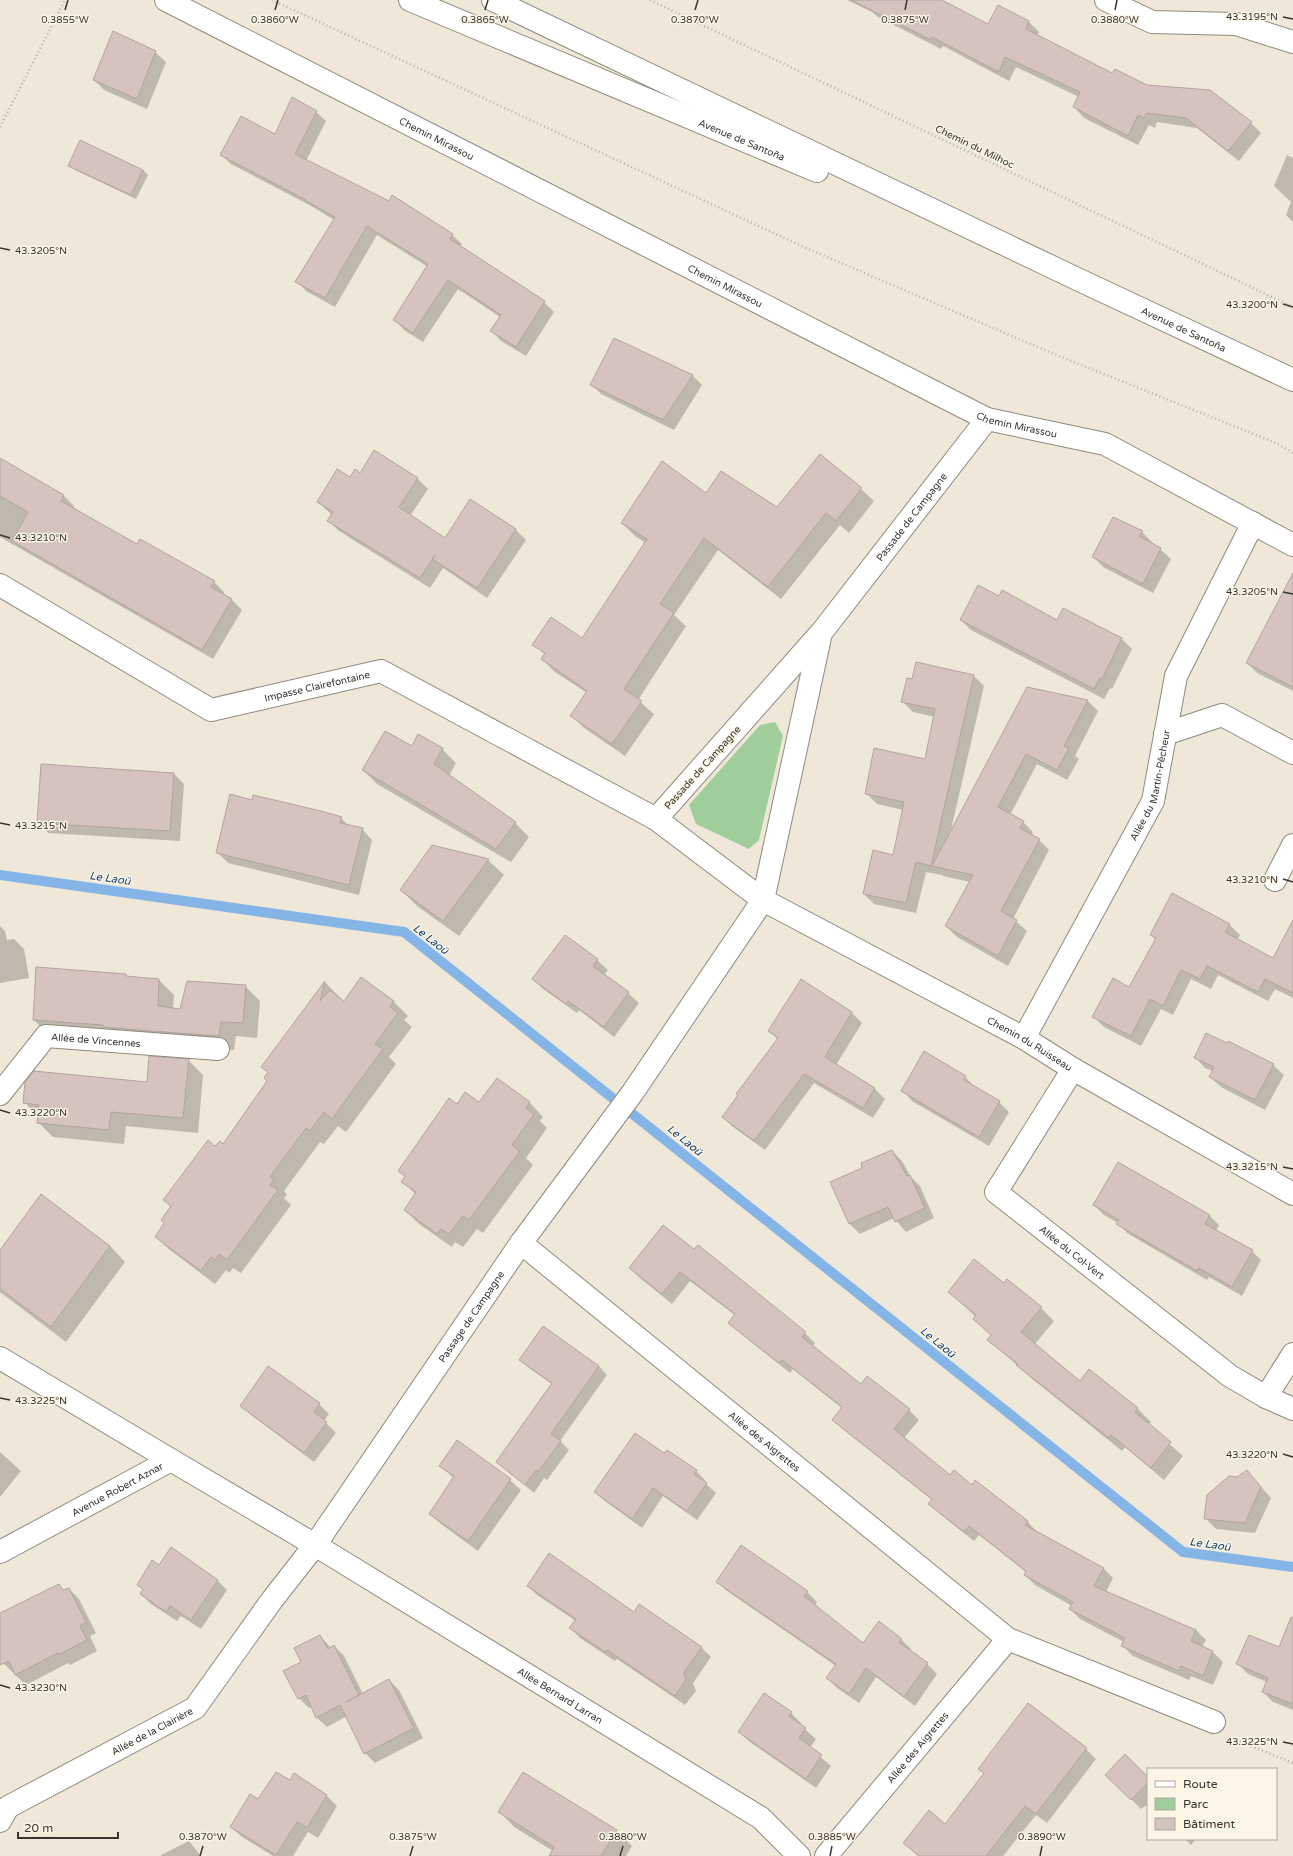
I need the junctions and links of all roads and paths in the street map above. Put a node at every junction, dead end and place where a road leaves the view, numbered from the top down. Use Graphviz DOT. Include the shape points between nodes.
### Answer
graph roads {
  1 [pos="65,0"];
  2 [pos="166,0"];
  3 [pos="272,0"];
  4 [pos="410,0"];
  5 [pos="493,0"];
  6 [pos="650,0"];
  7 [pos="1106,0"];
  8 [pos="1293,42"];
  9 [pos="0,127"];
  10 [pos="1075,278"];
  11 [pos="1293,307"];
  12 [pos="1293,380"];
  13 [pos="987,419"];
  14 [pos="1293,453"];
  15 [pos="1252,523"];
  16 [pos="1293,544"];
  17 [pos="0,585"];
  18 [pos="821,633"];
  19 [pos="1165,734"];
  20 [pos="1293,753"];
  21 [pos="656,818"];
  22 [pos="1293,845"];
  23 [pos="1275,880"];
  24 [pos="763,900"];
  25 [pos="1024,1038"];
  26 [pos="218,1049"];
  27 [pos="1074,1069"];
  28 [pos="633,1092"];
  29 [pos="0,1094"];
  30 [pos="1293,1194"];
  31 [pos="521,1244"];
  32 [pos="1293,1354"];
  33 [pos="0,1358"];
  34 [pos="1266,1397"];
  35 [pos="1293,1409"];
  36 [pos="171,1460"];
  37 [pos="315,1545"];
  38 [pos="0,1552"];
  39 [pos="1008,1639"];
  40 [pos="1214,1722"];
  41 [pos="1293,1763"];
  42 [pos="0,1821"];
  43 [pos="798,1856"];
  44 [pos="826,1856"];
  1 -- 9 [label="path"];
  2 -- 13 [label="street, Chemin Mirassou"];
  3 -- 14 [label="path" via="806,248 1054,354 1276,443"];
  4 -- 10 [label="street, Avenue de Santoña"];
  5 -- 10 [label="street, Avenue de Santoña"];
  6 -- 11 [label="path, Chemin du Milhoc"];
  7 -- 8 [label="street" via="1152,22 1236,24"];
  10 -- 12 [label="street, Avenue de Santoña"];
  13 -- 15 [label="street, Chemin Mirassou" via="1105,444"];
  13 -- 18 [label="street, Passade de Campagne"];
  15 -- 16 [label="street, Chemin Mirassou"];
  15 -- 19 [label="street, Allée du Martin-Pêcheur" via="1176,676"];
  17 -- 21 [label="street, Impasse Clairefontaine" via="211,710 381,671"];
  18 -- 21 [label="street, Passade de Campagne"];
  18 -- 24 [label="street, Passade de Campagne"];
  19 -- 20 [label="street" via="1222,715"];
  19 -- 25 [label="street, Allée du Martin-Pêcheur" via="1153,801"];
  21 -- 24 [label="street, Passade de Campagne"];
  22 -- 23 [label="street"];
  24 -- 25 [label="street, Chemin du Ruisseau"];
  24 -- 28 [label="street, Passade de Campagne"];
  25 -- 27 [label="street, Chemin du Ruisseau"];
  26 -- 29 [label="street, Allée de Vincennes" via="46,1036"];
  27 -- 30 [label="street, Chemin du Ruisseau"];
  27 -- 34 [label="street, Allée du Col-Vert" via="996,1192 1230,1376"];
  28 -- 31 [label="street, Passage de Campagne"];
  31 -- 37 [label="street, Passage de Campagne"];
  31 -- 39 [label="street, Allée des Aigrettes"];
  32 -- 34 [label="street"];
  33 -- 36 [label="street"];
  34 -- 35 [label="street, Allée du Col-Vert"];
  36 -- 37 [label="street, Avenue Robert Aznar"];
  36 -- 38 [label="street, Avenue Robert Aznar"];
  37 -- 42 [label="street, Allée de la Clairière" via="272,1600 196,1708 8,1807"];
  37 -- 43 [label="street, Allée Bernard Larran" via="761,1818"];
  39 -- 40 [label="street, Allée des Aigrettes"];
  39 -- 44 [label="street, Allée des Aigrettes"];
  40 -- 41 [label="path" via="1234,1739"];
}
